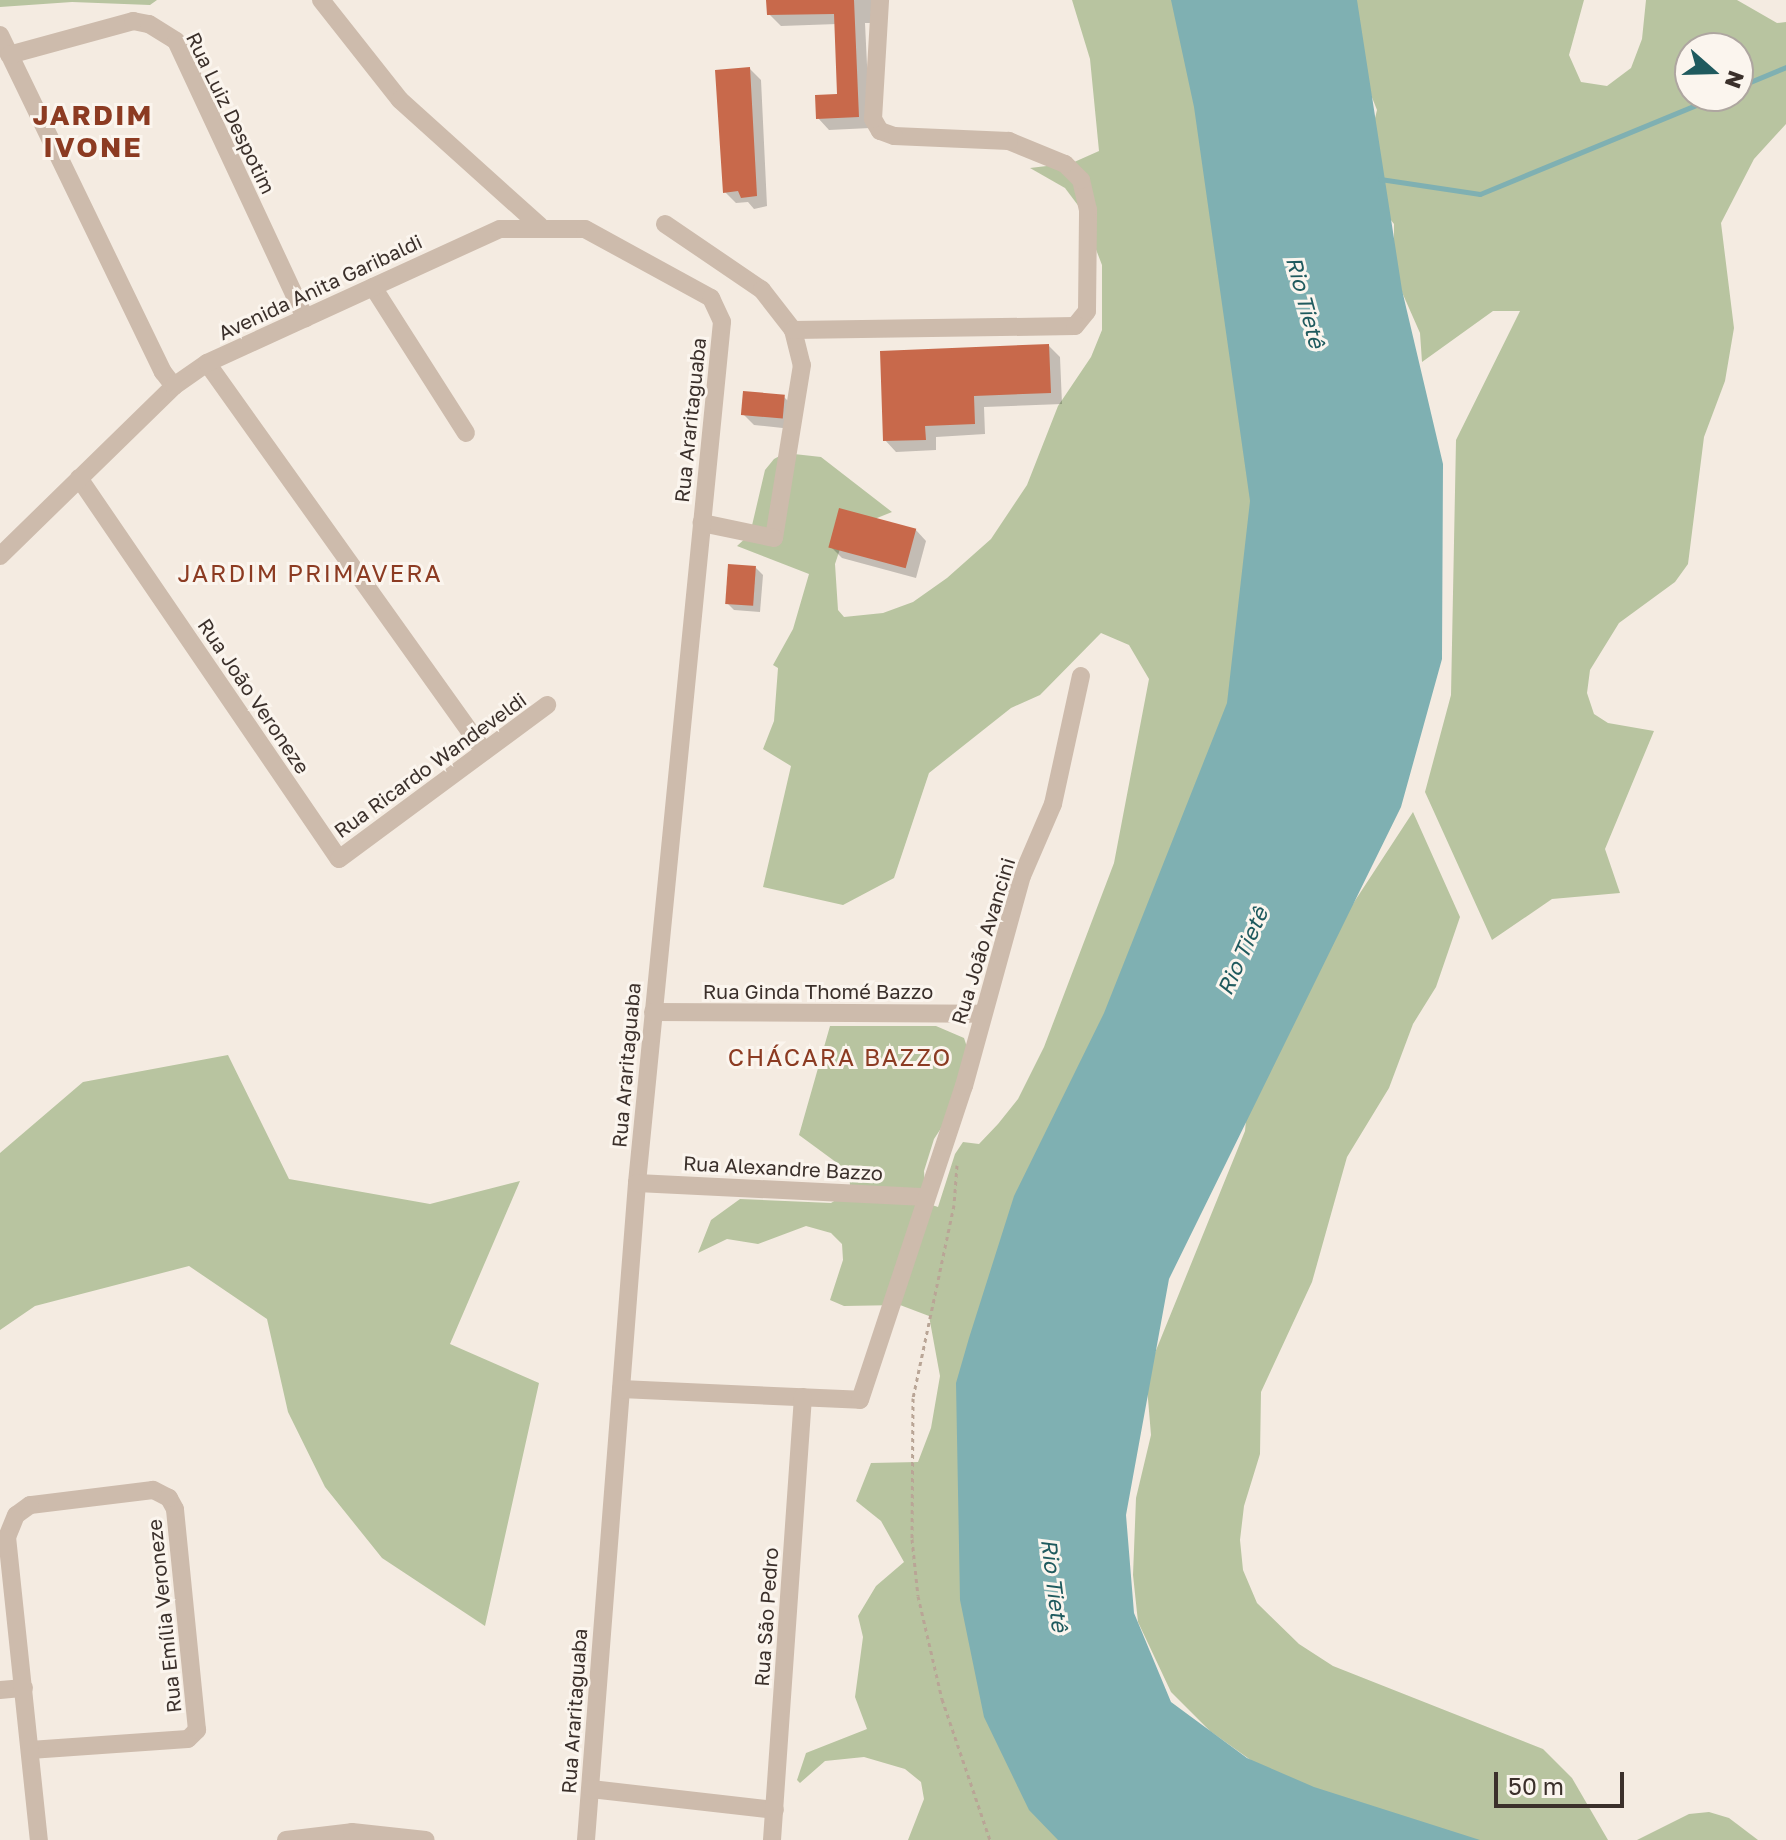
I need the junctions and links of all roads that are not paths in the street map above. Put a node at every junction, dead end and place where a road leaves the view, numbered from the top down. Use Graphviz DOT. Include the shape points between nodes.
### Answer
graph roads {
  1 [pos="321,0"];
  2 [pos="880,0"];
  3 [pos="0,35"];
  4 [pos="9,55"];
  5 [pos="665,224"];
  6 [pos="540,226"];
  7 [pos="373,287"];
  8 [pos="711,298"];
  9 [pos="305,318"];
  10 [pos="793,330"];
  11 [pos="207,363"];
  12 [pos="174,386"];
  13 [pos="466,433"];
  14 [pos="79,478"];
  15 [pos="702,523"];
  16 [pos="0,556"];
  17 [pos="1081,676"];
  18 [pos="547,705"];
  19 [pos="484,751"];
  20 [pos="339,859"];
  21 [pos="653,1012"];
  22 [pos="982,1014"];
  23 [pos="637,1183"];
  24 [pos="926,1197"];
  25 [pos="621,1389"];
  26 [pos="803,1397"];
  27 [pos="24,1688"];
  28 [pos="0,1690"];
  29 [pos="30,1750"];
  30 [pos="591,1789"];
  31 [pos="775,1810"];
  32 [pos="39,1840"];
  33 [pos="286,1840"];
  34 [pos="426,1840"];
  35 [pos="586,1840"];
  36 [pos="772,1840"];
  1 -- 6 [label="street" via="400,100"];
  2 -- 10 [label="street" via="873,119 880,131 1009,141 1065,164 1081,180 1088,210 1087,311 1075,326"];
  3 -- 4 [label="street"];
  4 -- 9 [label="street, Rua Luiz Despotim" via="133,21 149,24 176,41"];
  4 -- 12 [label="street"];
  5 -- 10 [label="street" via="762,290"];
  6 -- 7 [label="street, Avenida Anita Garibaldi" via="500,229"];
  6 -- 8 [label="street, Avenida Anita Garibaldi" via="585,229"];
  7 -- 9 [label="street, Avenida Anita Garibaldi"];
  7 -- 13 [label="street"];
  8 -- 15 [label="street, Rua Araritaguaba" via="722,322"];
  9 -- 11 [label="street, Avenida Anita Garibaldi"];
  10 -- 15 [label="street" via="802,365 774,538 763,540"];
  11 -- 12 [label="street, Avenida Anita Garibaldi"];
  11 -- 19 [label="street"];
  12 -- 14 [label="street, Avenida Anita Garibaldi"];
  14 -- 16 [label="street, Avenida Anita Garibaldi"];
  14 -- 20 [label="street, Rua João Veroneze"];
  15 -- 21 [label="street, Rua Araritaguaba"];
  17 -- 22 [label="street, Rua João Avancini" via="1053,804 1022,876"];
  18 -- 19 [label="street, Rua Ricardo Wandeveldi"];
  19 -- 20 [label="street, Rua Ricardo Wandeveldi"];
  21 -- 22 [label="street, Rua Ginda Thomé Bazzo"];
  21 -- 23 [label="street, Rua Araritaguaba"];
  22 -- 24 [label="street, Rua João Avancini"];
  23 -- 24 [label="street, Rua Alexandre Bazzo"];
  23 -- 25 [label="street, Rua Araritaguaba"];
  24 -- 26 [label="street, Rua João Avancini" via="860,1400"];
  25 -- 26 [label="street"];
  25 -- 30 [label="street, Rua Araritaguaba"];
  26 -- 31 [label="street, Rua São Pedro"];
  27 -- 28 [label="street"];
  27 -- 29 [label="street"];
  27 -- 29 [label="street, Rua Emília Veroneze" via="7,1537 16,1515 30,1505 153,1490 169,1498 175,1509 197,1730 188,1739"];
  29 -- 32 [label="street"];
  30 -- 31 [label="street"];
  30 -- 35 [label="street, Rua Araritaguaba"];
  31 -- 36 [label="street, Rua São Pedro"];
  33 -- 34 [label="street" via="352,1832"];
}
